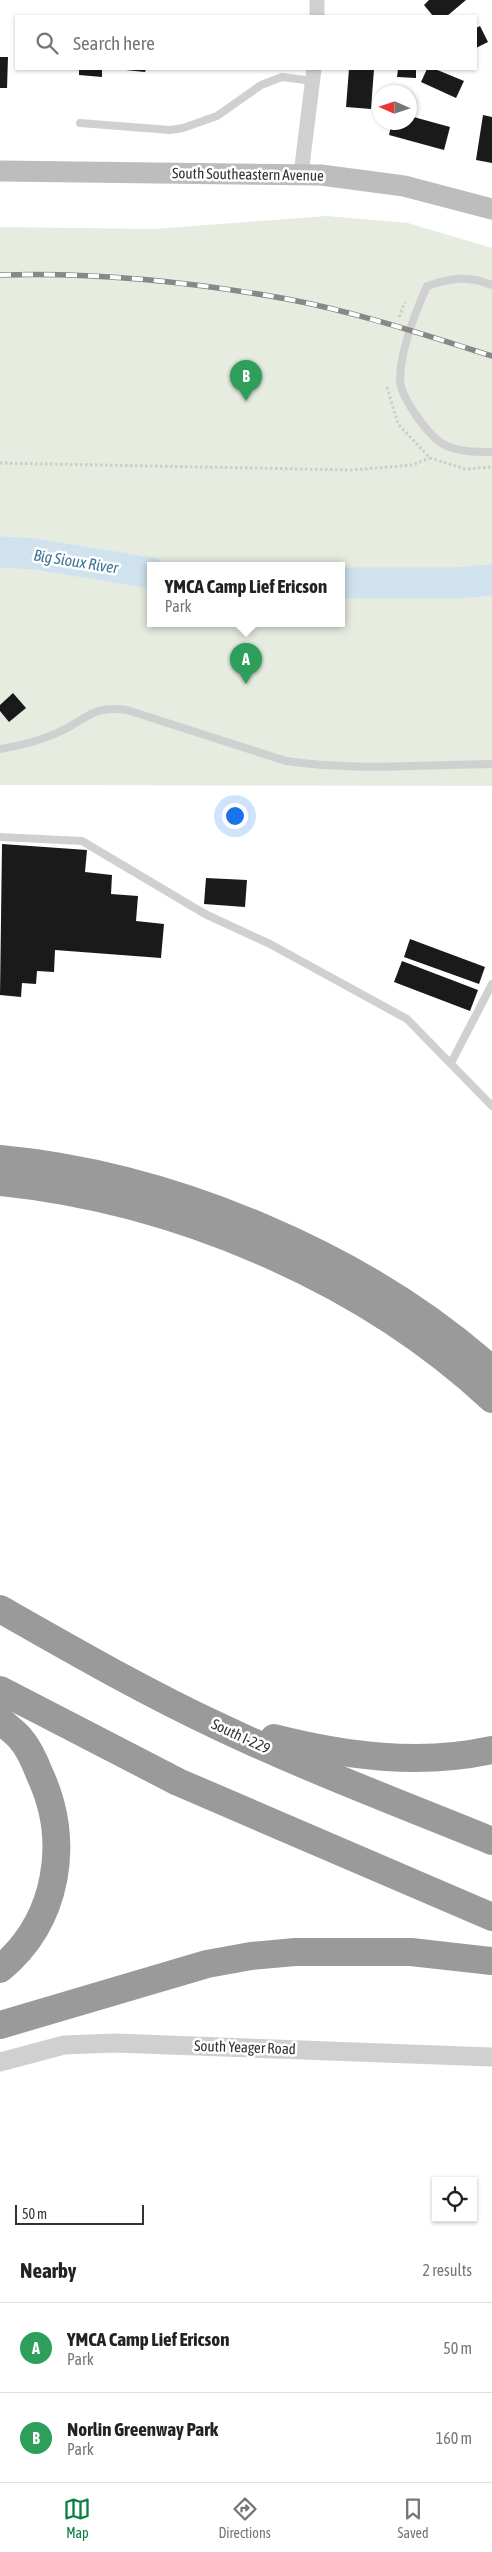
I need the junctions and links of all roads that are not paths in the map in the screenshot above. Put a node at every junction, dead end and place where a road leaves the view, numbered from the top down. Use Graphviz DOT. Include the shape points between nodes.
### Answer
graph roads {
  1 [pos="316,0"];
  2 [pos="317,15"];
  3 [pos="313,75"];
  4 [pos="80,123"];
  5 [pos="0,171"];
  6 [pos="300,174"];
  7 [pos="492,209"];
  8 [pos="492,285"];
  9 [pos="492,452"];
  10 [pos="0,749"];
  11 [pos="492,764"];
  12 [pos="0,837"];
  13 [pos="492,984"];
  14 [pos="451,1063"];
  15 [pos="492,1106"];
  16 [pos="0,1159"];
  17 [pos="0,1182"];
  18 [pos="492,1370"];
  19 [pos="492,1399"];
  20 [pos="0,1609"];
  21 [pos="144,1689"];
  22 [pos="0,1690"];
  23 [pos="0,1720"];
  24 [pos="492,1750"];
  25 [pos="492,1840"];
  26 [pos="492,1917"];
  27 [pos="492,1961"];
  28 [pos="0,1969"];
  29 [pos="0,2025"];
  30 [pos="492,2057"];
  31 [pos="0,2062"];
  1 -- 2 [label="street"];
  3 -- 4 [label="lane" via="282,76 261,86 218,116 183,128 170,130"];
  3 -- 6 [label="street"];
  5 -- 6 [label="main road, South Southeastern Avenue"];
  6 -- 7 [label="main road, South Southeastern Avenue" via="404,186"];
  8 -- 9 [label="lane" via="477,278 452,277 427,286 411,320 399,380 414,415 443,444 475,452"];
  10 -- 11 [label="lane" via="60,732 92,712 110,708 127,710 293,762 361,767"];
  12 -- 14 [label="lane" via="82,842 205,914 270,944 407,1019"];
  13 -- 14 [label="lane"];
  14 -- 15 [label="lane"];
  16 -- 18 [label="highway" via="152,1188 252,1224 318,1254 390,1296 439,1328"];
  17 -- 19 [label="highway" via="65,1190 114,1201 203,1228 261,1252 324,1282 396,1325 445,1359"];
  20 -- 21 [label="highway, South I-229"];
  21 -- 24 [label="highway" via="270,1736 337,1751 431,1758"];
  21 -- 25 [label="highway, South I-229" via="319,1771"];
  22 -- 26 [label="highway" via="178,1782"];
  23 -- 28 [label="highway" via="20,1738 43,1780 56,1823 53,1885 44,1914 21,1948"];
  27 -- 29 [label="highway" via="411,1952 295,1952 251,1956 207,1964"];
  30 -- 31 [label="street, South Yeager Road" via="115,2043 64,2045"];
}
